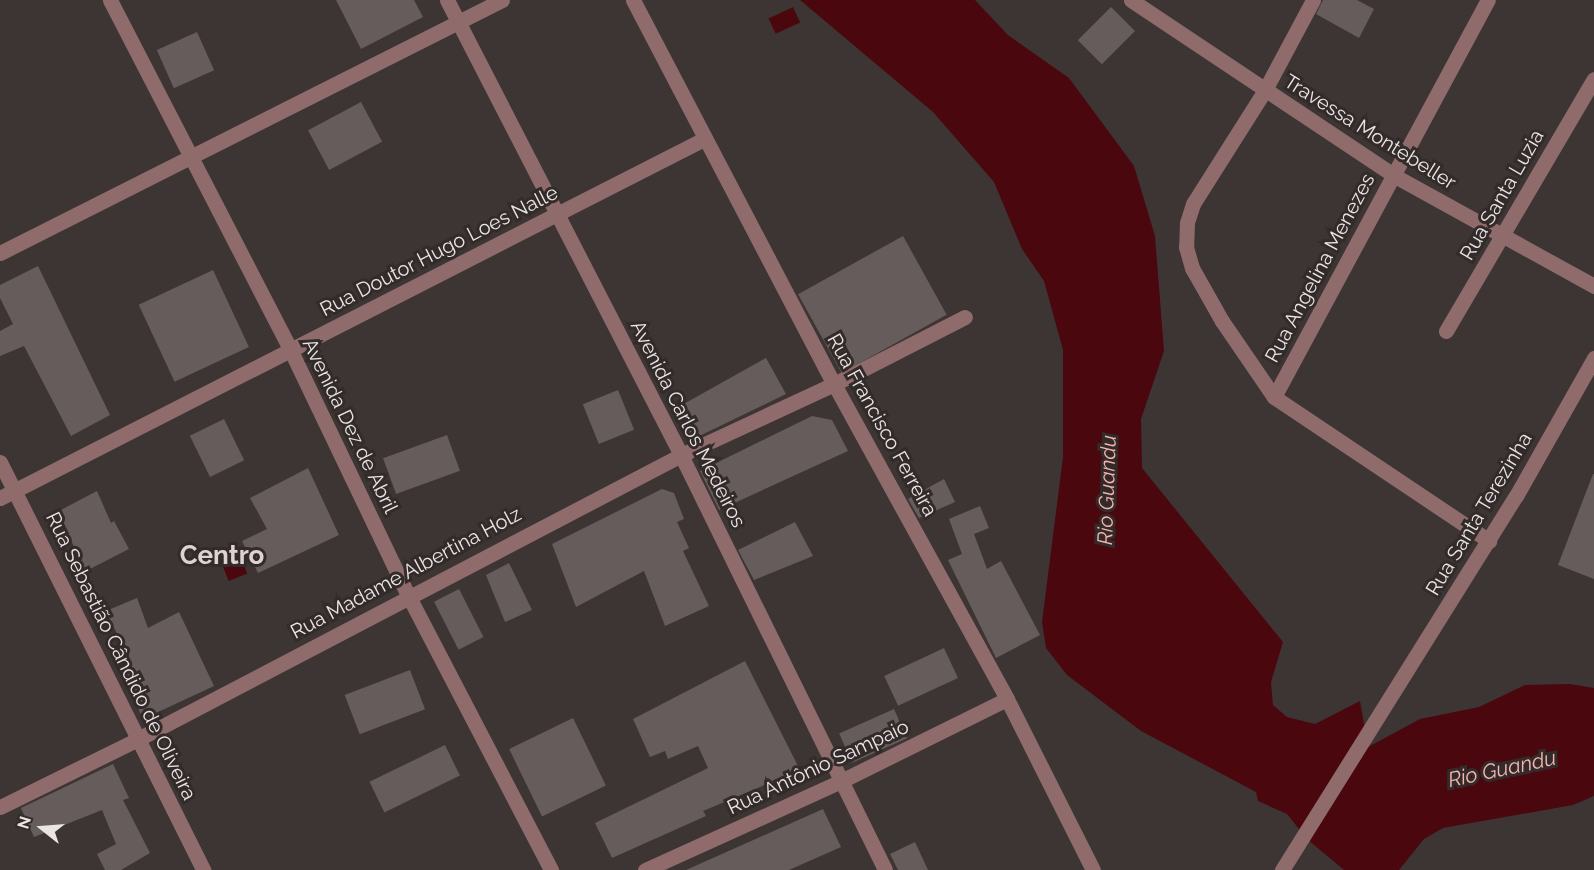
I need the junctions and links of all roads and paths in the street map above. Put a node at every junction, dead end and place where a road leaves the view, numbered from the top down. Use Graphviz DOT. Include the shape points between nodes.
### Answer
graph roads {
  1 [pos="110,0"];
  2 [pos="447,0"];
  3 [pos="502,0"];
  4 [pos="633,0"];
  5 [pos="1131,0"];
  6 [pos="1313,0"];
  7 [pos="1488,0"];
  8 [pos="459,23"];
  9 [pos="1594,79"];
  10 [pos="1265,90"];
  11 [pos="704,139"];
  12 [pos="190,155"];
  13 [pos="1393,176"];
  14 [pos="557,213"];
  15 [pos="1503,237"];
  16 [pos="0,253"];
  17 [pos="1594,286"];
  18 [pos="965,317"];
  19 [pos="1446,331"];
  20 [pos="291,351"];
  21 [pos="1594,358"];
  22 [pos="834,384"];
  23 [pos="1274,397"];
  24 [pos="681,454"];
  25 [pos="0,462"];
  26 [pos="15,490"];
  27 [pos="0,498"];
  28 [pos="1489,541"];
  29 [pos="408,595"];
  30 [pos="1007,699"];
  31 [pos="140,738"];
  32 [pos="839,782"];
  33 [pos="0,807"];
  34 [pos="203,870"];
  35 [pos="551,870"];
  36 [pos="645,870"];
  37 [pos="885,870"];
  38 [pos="1093,870"];
  39 [pos="1282,870"];
  1 -- 12 [label="street, Avenida Dez de Abril"];
  2 -- 8 [label="street, Avenida Carlos Medeiros"];
  3 -- 8 [label="street"];
  4 -- 11 [label="street, Rua Francisco Ferreira"];
  5 -- 10 [label="street, Travessa Montebeller"];
  6 -- 10 [label="street"];
  7 -- 13 [label="street, Rua Angelina Menezes"];
  8 -- 12 [label="street"];
  8 -- 14 [label="street, Avenida Carlos Medeiros"];
  9 -- 15 [label="street, Rua Santa Luzia"];
  10 -- 13 [label="street, Travessa Montebeller"];
  10 -- 23 [label="street" via="1193,204 1186,223 1186,247 1201,287"];
  11 -- 14 [label="street, Rua Doutor Hugo Loes Nalle"];
  11 -- 22 [label="street, Rua Francisco Ferreira"];
  12 -- 16 [label="street"];
  12 -- 20 [label="street, Avenida Dez de Abril"];
  13 -- 15 [label="street, Travessa Montebeller"];
  13 -- 23 [label="street, Rua Angelina Menezes"];
  14 -- 20 [label="street, Rua Doutor Hugo Loes Nalle"];
  14 -- 24 [label="street, Avenida Carlos Medeiros"];
  15 -- 17 [label="street, Travessa Montebeller"];
  15 -- 19 [label="street, Rua Santa Luzia"];
  18 -- 22 [label="street, Rua Madame Albertina Holz"];
  20 -- 26 [label="street, Rua Doutor Hugo Loes Nalle"];
  20 -- 29 [label="street, Avenida Dez de Abril"];
  21 -- 28 [label="street, Rua Santa Terezinha"];
  22 -- 24 [label="street, Rua Madame Albertina Holz"];
  22 -- 30 [label="street, Rua Francisco Ferreira"];
  23 -- 28 [label="street"];
  24 -- 29 [label="street, Rua Madame Albertina Holz"];
  24 -- 32 [label="street, Avenida Carlos Medeiros"];
  25 -- 26 [label="street, Rua Sebastião Cândido de Oliveira"];
  26 -- 27 [label="street, Rua Doutor Hugo Loes Nalle"];
  26 -- 31 [label="street, Rua Sebastião Cândido de Oliveira"];
  28 -- 39 [label="street, Rua Santa Terezinha"];
  29 -- 31 [label="street, Rua Madame Albertina Holz"];
  29 -- 35 [label="street, Avenida Dez de Abril"];
  30 -- 32 [label="street, Rua Antônio Sampaio"];
  30 -- 38 [label="street, Rua Francisco Ferreira"];
  31 -- 33 [label="street, Rua Madame Albertina Holz"];
  31 -- 34 [label="street, Rua Sebastião Cândido de Oliveira"];
  32 -- 36 [label="street, Rua Antônio Sampaio"];
  32 -- 37 [label="street, Avenida Carlos Medeiros"];
}
